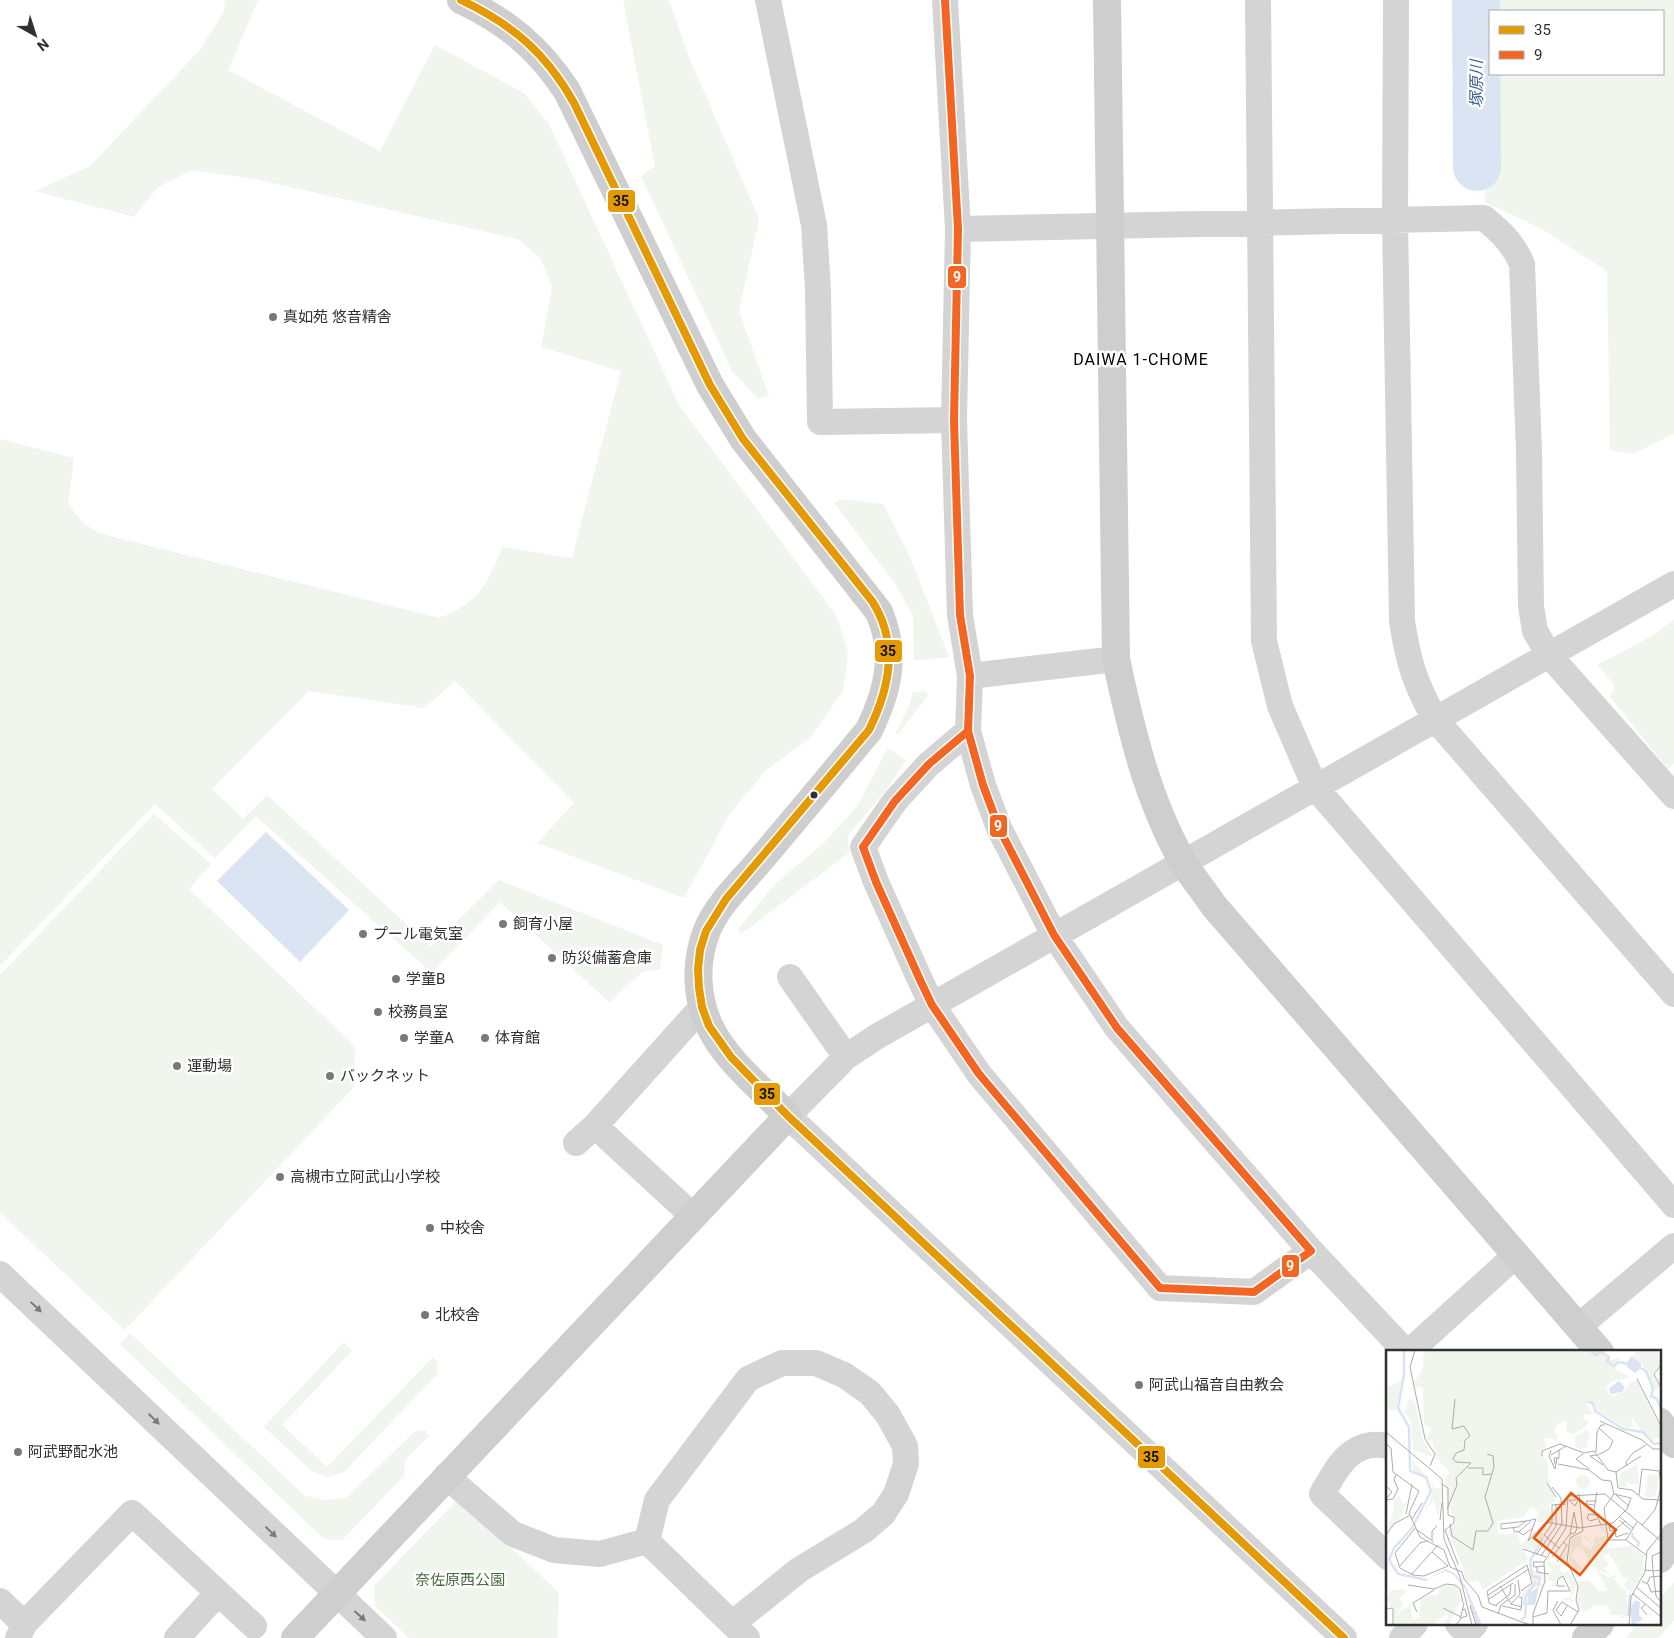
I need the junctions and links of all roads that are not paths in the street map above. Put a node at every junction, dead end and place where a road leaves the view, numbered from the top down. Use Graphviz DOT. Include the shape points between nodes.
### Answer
graph roads {
  1 [pos="461,0"];
  2 [pos="768,0"];
  3 [pos="945,0"];
  4 [pos="1107,0"];
  5 [pos="1258,0"];
  6 [pos="1396,0"];
  7 [pos="1395,220"];
  8 [pos="1260,223"];
  9 [pos="1110,226"];
  10 [pos="958,229"];
  11 [pos="954,420"];
  12 [pos="1674,584"];
  13 [pos="1549,655"];
  14 [pos="1116,659"];
  15 [pos="970,676"];
  16 [pos="1435,719"];
  17 [pos="968,731"];
  18 [pos="1315,787"];
  19 [pos="1674,796"];
  20 [pos="1183,862"];
  21 [pos="1054,935"];
  22 [pos="790,977"];
  23 [pos="1674,994"];
  24 [pos="932,1004"];
  25 [pos="702,1007"];
  26 [pos="846,1057"];
  27 [pos="788,1116"];
  28 [pos="595,1126"];
  29 [pos="576,1143"];
  30 [pos="1674,1205"];
  31 [pos="693,1216"];
  32 [pos="1674,1246"];
  33 [pos="1311,1251"];
  34 [pos="1516,1255"];
  35 [pos="0,1274"];
  36 [pos="1578,1327"];
  37 [pos="1405,1350"];
  38 [pos="1409,1350"];
  39 [pos="1598,1350"];
  40 [pos="1662,1425"];
  41 [pos="1674,1444"];
  42 [pos="1386,1446"];
  43 [pos="446,1476"];
  44 [pos="1674,1536"];
  45 [pos="647,1541"];
  46 [pos="1386,1555"];
  47 [pos="1662,1556"];
  48 [pos="218,1593"];
  49 [pos="336,1594"];
  50 [pos="0,1602"];
  51 [pos="254,1626"];
  52 [pos="1413,1626"];
  53 [pos="1460,1626"];
  54 [pos="1473,1626"];
  55 [pos="1598,1626"];
  56 [pos="740,1630"];
  57 [pos="21,1631"];
  58 [pos="177,1638"];
  59 [pos="295,1638"];
  60 [pos="384,1638"];
  61 [pos="1344,1638"];
  62 [pos="1402,1638"];
  63 [pos="1586,1638"];
  1 -- 25 [label="street" via="519,34 542,56 559,79 574,103 726,413 743,439 872,601 886,628 890,659 882,704 869,730 715,914 706,932 699,960"];
  2 -- 11 [label="street" via="814,226 820,422"];
  3 -- 10 [label="street"];
  4 -- 9 [label="street"];
  5 -- 8 [label="street"];
  6 -- 7 [label="street"];
  7 -- 8 [label="street"];
  7 -- 13 [label="street" via="1484,218 1516,249 1522,264 1531,606 1535,631"];
  7 -- 16 [label="street" via="1402,621 1408,661 1419,691"];
  8 -- 9 [label="street"];
  8 -- 18 [label="street" via="1264,641 1280,706"];
  9 -- 10 [label="street"];
  9 -- 14 [label="street"];
  10 -- 11 [label="street"];
  11 -- 15 [label="street" via="960,615"];
  12 -- 13 [label="street"];
  13 -- 16 [label="street"];
  13 -- 19 [label="street"];
  14 -- 15 [label="street"];
  14 -- 20 [label="street" via="1135,744 1155,802"];
  15 -- 17 [label="street"];
  16 -- 18 [label="street"];
  16 -- 23 [label="street"];
  17 -- 21 [label="street" via="998,828"];
  17 -- 24 [label="street" via="929,764 895,801 863,847"];
  18 -- 20 [label="street"];
  18 -- 30 [label="street"];
  20 -- 21 [label="street"];
  20 -- 34 [label="street" via="1214,906"];
  21 -- 24 [label="street"];
  21 -- 33 [label="street" via="1117,1028"];
  22 -- 26 [label="street"];
  24 -- 26 [label="street"];
  24 -- 33 [label="street" via="979,1074 1160,1288 1254,1292"];
  25 -- 27 [label="street" via="719,1043"];
  25 -- 28 [label="street"];
  26 -- 27 [label="street"];
  27 -- 31 [label="street"];
  27 -- 61 [label="street"];
  28 -- 29 [label="street"];
  28 -- 31 [label="street"];
  31 -- 43 [label="street"];
  32 -- 36 [label="street"];
  33 -- 37 [label="street"];
  34 -- 36 [label="street"];
  34 -- 38 [label="street"];
  35 -- 49 [label="street, one-way"];
  36 -- 39 [label="street"];
  40 -- 41 [label="street"];
  42 -- 46 [label="street" via="1367,1445 1348,1454 1322,1494"];
  43 -- 45 [label="street" via="513,1534 554,1550 600,1554"];
  43 -- 49 [label="street"];
  44 -- 47 [label="street"];
  45 -- 56 [label="street"];
  45 -- 56 [label="street" via="657,1500 748,1379 782,1363 816,1363 844,1375 870,1393 888,1415 905,1446 906,1464 896,1494 883,1514 863,1531 799,1570"];
  48 -- 51 [label="street"];
  48 -- 57 [label="street" via="132,1513"];
  48 -- 58 [label="street"];
  49 -- 59 [label="street"];
  49 -- 60 [label="street, one-way"];
  50 -- 57 [label="street"];
  52 -- 62 [label="street"];
  53 -- 54 [label="street" via="1467,1633"];
  55 -- 63 [label="street"];
}
